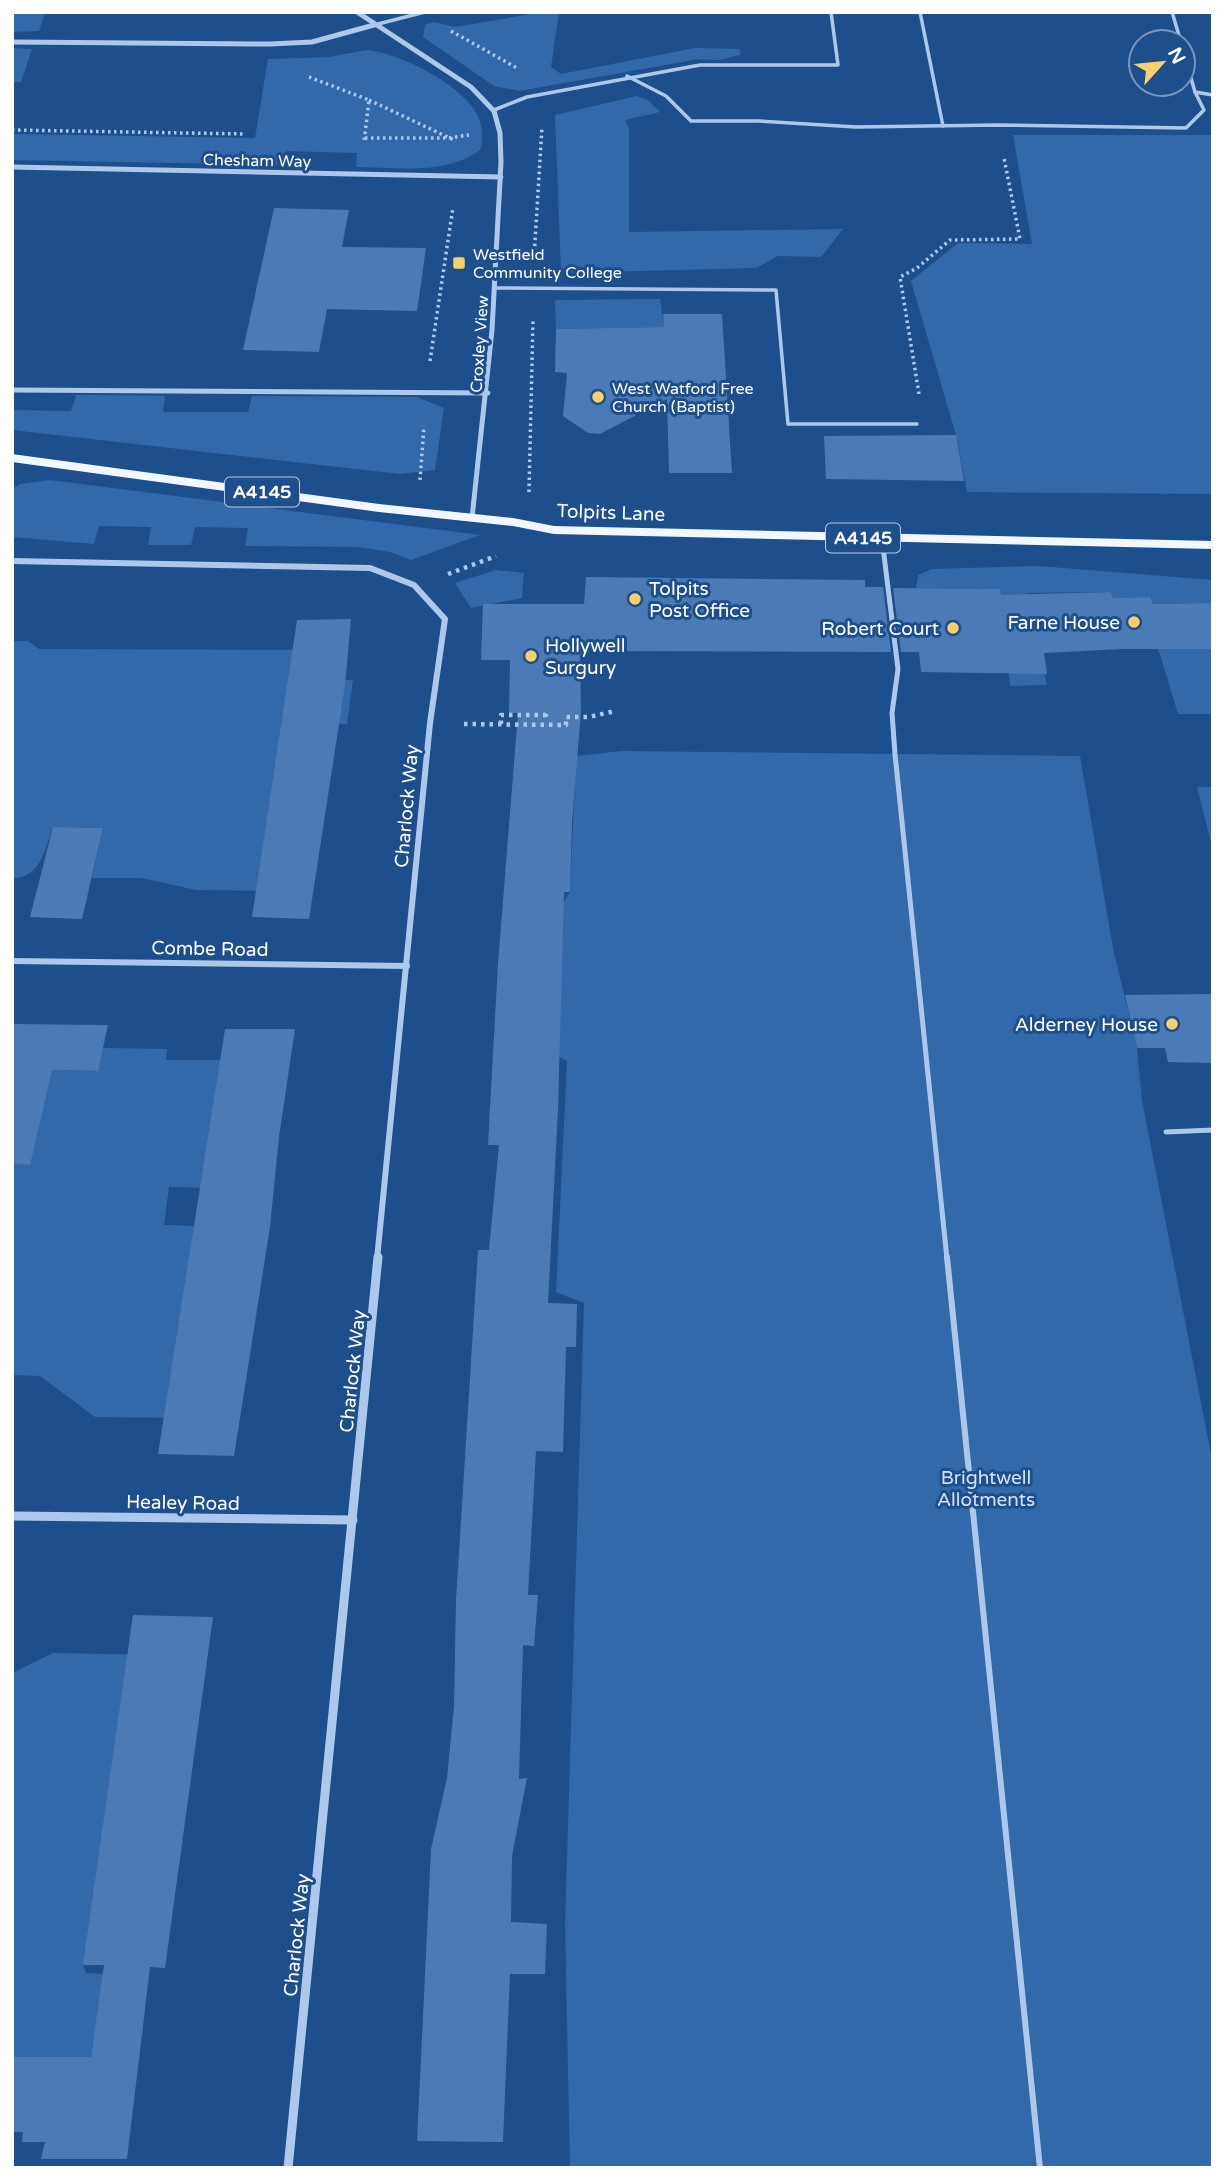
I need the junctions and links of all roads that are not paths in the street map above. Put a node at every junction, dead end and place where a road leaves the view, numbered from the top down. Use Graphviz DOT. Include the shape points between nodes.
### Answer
graph roads {
  1 [pos="357,12"];
  2 [pos="425,12"];
  3 [pos="831,12"];
  4 [pos="920,12"];
  5 [pos="374,25"];
  6 [pos="12,42"];
  7 [pos="627,76"];
  8 [pos="1197,96"];
  9 [pos="494,110"];
  10 [pos="943,126"];
  11 [pos="12,167"];
  12 [pos="500,177"];
  13 [pos="496,288"];
  14 [pos="12,390"];
  15 [pos="488,393"];
  16 [pos="917,424"];
  17 [pos="12,458"];
  18 [pos="472,518"];
  19 [pos="882,539"];
  20 [pos="1213,545"];
  21 [pos="12,561"];
  22 [pos="12,961"];
  23 [pos="407,966"];
  24 [pos="1213,1130"];
  25 [pos="1166,1132"];
  26 [pos="12,1516"];
  27 [pos="353,1520"];
  28 [pos="288,2168"];
  29 [pos="1040,2168"];
  1 -- 5 [label="street"];
  2 -- 5 [label="lane"];
  3 -- 7 [label="lane" via="838,65 700,65"];
  4 -- 10 [label="lane"];
  5 -- 6 [label="street" via="312,42 270,44"];
  5 -- 9 [label="street" via="466,83"];
  7 -- 9 [label="lane" via="527,97"];
  7 -- 10 [label="lane" via="666,96 691,121"];
  8 -- 10 [label="lane" via="1205,110 1186,128"];
  9 -- 12 [label="street, Croxley View"];
  11 -- 12 [label="street, Chesham Way"];
  12 -- 13 [label="street, Croxley View"];
  13 -- 15 [label="street, Croxley View"];
  13 -- 16 [label="lane" via="776,290 788,424"];
  14 -- 15 [label="street"];
  15 -- 18 [label="street, Croxley View"];
  17 -- 18 [label="main road, Tolpits Lane / A4145"];
  18 -- 19 [label="main road, Tolpits Lane / A4145" via="554,530"];
  19 -- 20 [label="main road, Tolpits Lane / A4145"];
  19 -- 29 [label="lane" via="898,669 892,713 895,754"];
  21 -- 23 [label="street, Charlock Way" via="370,568 418,586 445,619 430,723"];
  22 -- 23 [label="street, Combe Road"];
  23 -- 27 [label="street, Charlock Way"];
  24 -- 25 [label="lane"];
  26 -- 27 [label="street, Healey Road"];
  27 -- 28 [label="street, Charlock Way"];
}
